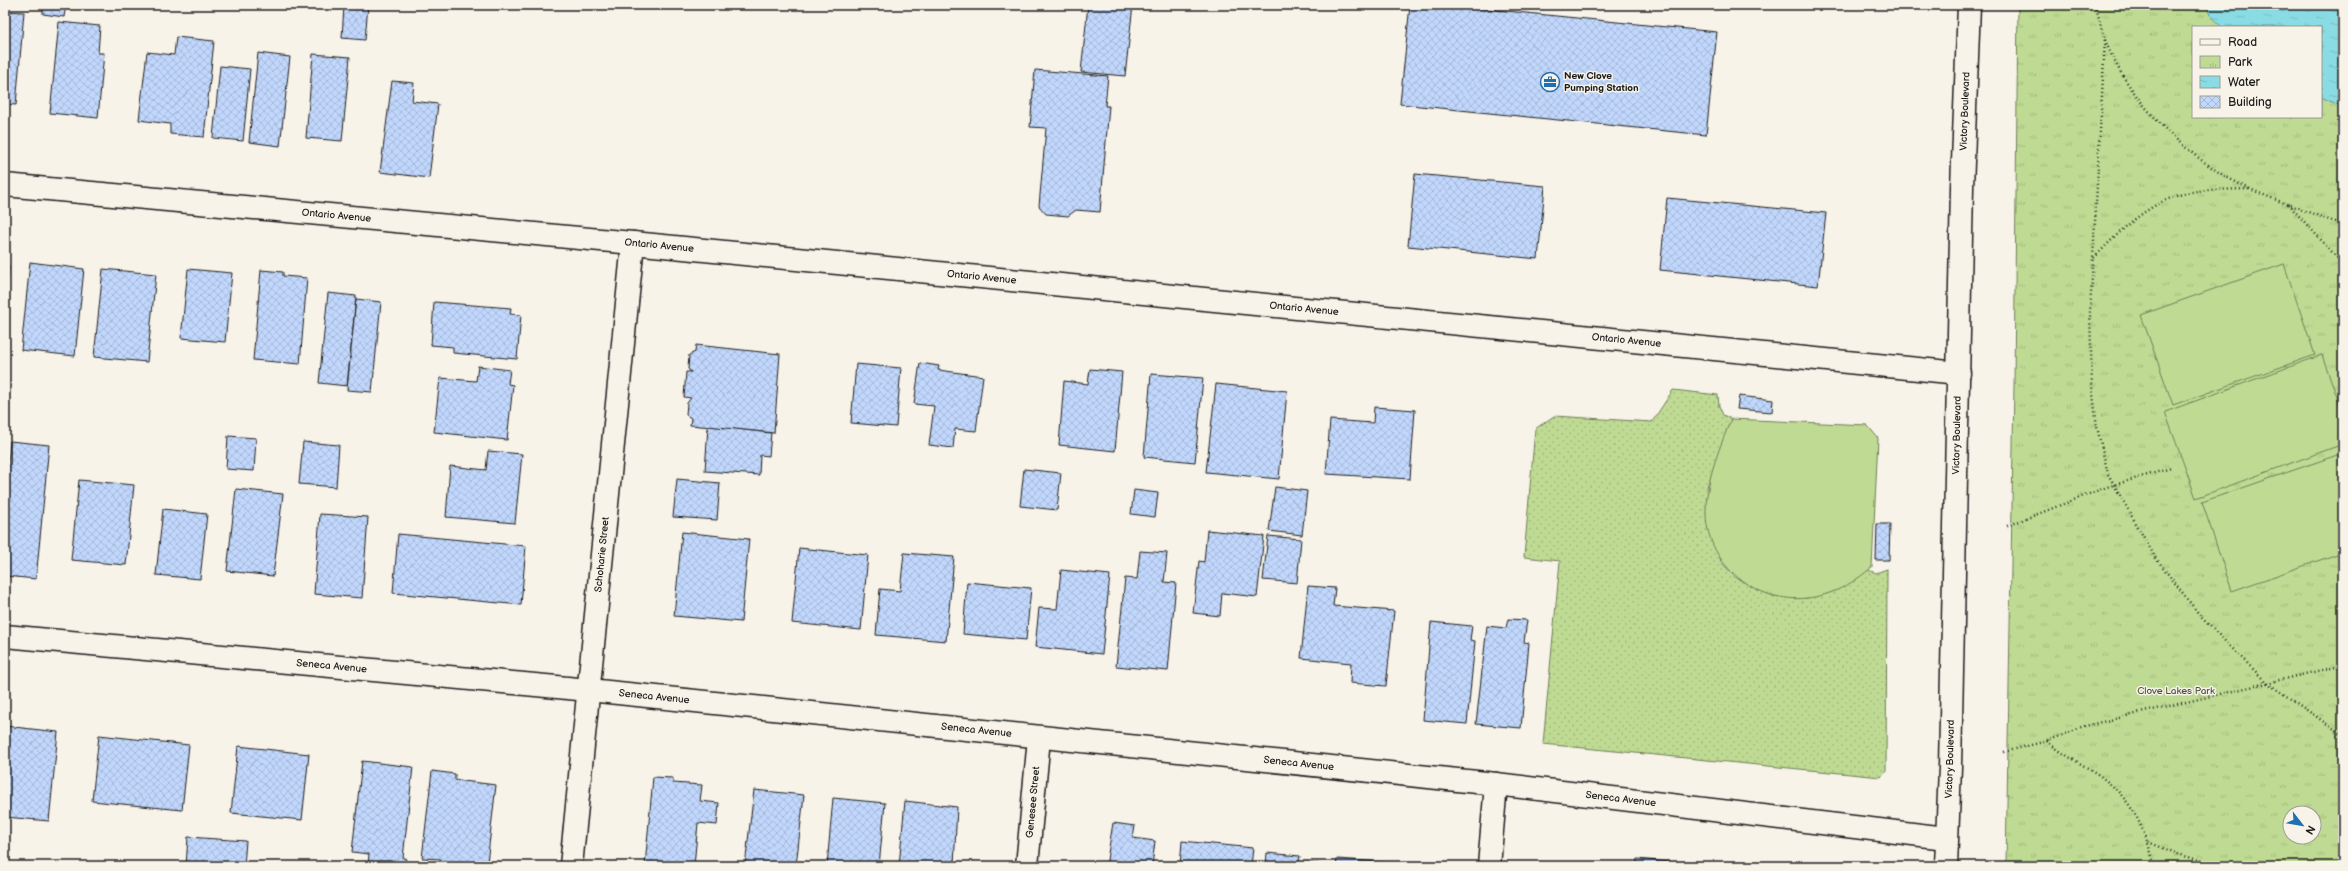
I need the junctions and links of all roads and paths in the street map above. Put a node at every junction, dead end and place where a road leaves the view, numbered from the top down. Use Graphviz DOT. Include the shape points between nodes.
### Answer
graph roads {
  1 [pos="1969,5"];
  2 [pos="2095,5"];
  3 [pos="2105,40"];
  4 [pos="5,185"];
  5 [pos="2253,189"];
  6 [pos="2288,203"];
  7 [pos="2343,224"];
  8 [pos="633,243"];
  9 [pos="2094,258"];
  10 [pos="2343,264"];
  11 [pos="1959,373"];
  12 [pos="2171,468"];
  13 [pos="2114,486"];
  14 [pos="2007,526"];
  15 [pos="5,636"];
  16 [pos="2343,665"];
  17 [pos="2266,682"];
  18 [pos="589,690"];
  19 [pos="2343,735"];
  20 [pos="1039,738"];
  21 [pos="2047,740"];
  22 [pos="2004,752"];
  23 [pos="1496,784"];
  24 [pos="1946,838"];
  25 [pos="2148,842"];
  26 [pos="570,866"];
  27 [pos="1027,866"];
  28 [pos="1489,866"];
  29 [pos="1946,866"];
  30 [pos="2155,866"];
  31 [pos="2219,866"];
  1 -- 11 [label="street, Victory Boulevard" via="1962,188"];
  2 -- 3 [label="path"];
  3 -- 5 [label="path" via="2126,80 2148,111 2193,153 2224,175"];
  3 -- 9 [label="path"];
  4 -- 8 [label="street, Ontario Avenue"];
  5 -- 6 [label="path"];
  5 -- 9 [label="path" via="2184,193 2160,202 2122,229"];
  6 -- 7 [label="path"];
  6 -- 10 [label="path"];
  8 -- 11 [label="street, Ontario Avenue"];
  8 -- 18 [label="street, Schoharie Street"];
  9 -- 13 [label="path" via="2090,312 2092,386 2104,461"];
  11 -- 24 [label="street, Victory Boulevard" via="1950,767"];
  12 -- 13 [label="path"];
  13 -- 14 [label="path"];
  13 -- 17 [label="path" via="2155,557 2202,618"];
  15 -- 18 [label="street, Seneca Avenue"];
  16 -- 17 [label="path"];
  17 -- 19 [label="path"];
  17 -- 21 [label="path" via="2089,725"];
  18 -- 20 [label="street, Seneca Avenue"];
  18 -- 26 [label="street, Schoharie Street"];
  20 -- 23 [label="street, Seneca Avenue"];
  20 -- 27 [label="street, Genesee Street"];
  21 -- 22 [label="path"];
  21 -- 25 [label="path" via="2118,791 2131,806"];
  23 -- 24 [label="street, Seneca Avenue"];
  23 -- 28 [label="street"];
  24 -- 29 [label="street, Victory Boulevard"];
  25 -- 30 [label="path"];
  25 -- 31 [label="path"];
}
